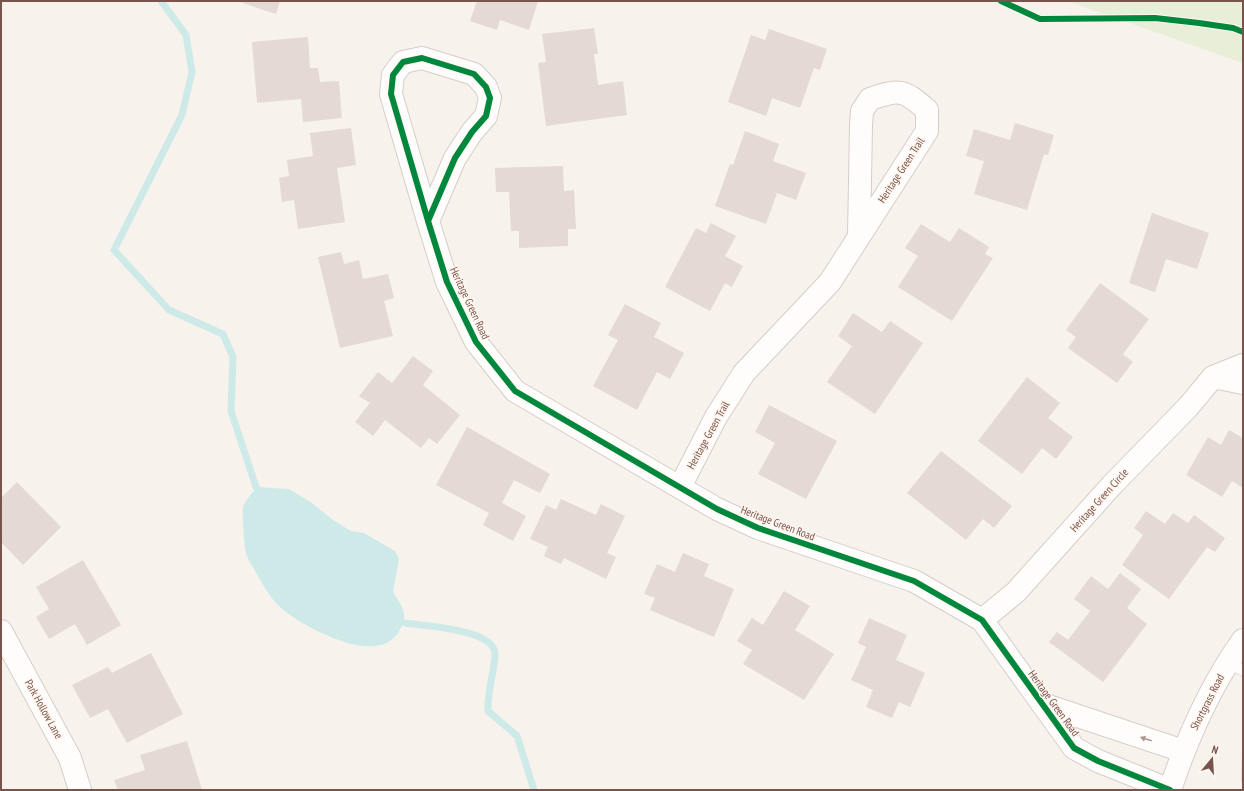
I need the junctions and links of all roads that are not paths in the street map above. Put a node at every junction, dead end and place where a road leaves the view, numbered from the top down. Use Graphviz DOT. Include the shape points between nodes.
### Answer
graph roads {
  1 [pos="428,221"];
  2 [pos="859,236"];
  3 [pos="1243,365"];
  4 [pos="1213,377"];
  5 [pos="1243,383"];
  6 [pos="680,487"];
  7 [pos="982,620"];
  8 [pos="1,631"];
  9 [pos="1243,640"];
  10 [pos="1235,666"];
  11 [pos="1042,704"];
  12 [pos="1183,751"];
  13 [pos="80,790"];
  14 [pos="1170,790"];
  1 -- 1 [label="street, Heritage Green Road" via="391,94 393,75 403,62 422,58 474,74 486,87 490,98 486,116 455,158"];
  1 -- 6 [label="street, Heritage Green Road" via="448,282 476,342 515,390"];
  2 -- 2 [label="street, Heritage Green Trail" via="862,111 870,99 890,93 908,94 927,110 926,131"];
  2 -- 6 [label="street, Heritage Green Trail" via="830,282 744,373 716,417"];
  3 -- 4 [label="street, Heritage Green Circle"];
  4 -- 5 [label="street"];
  4 -- 7 [label="street, Heritage Green Circle" via="1016,592"];
  6 -- 7 [label="street, Heritage Green Road" via="717,509 758,528 914,581"];
  7 -- 11 [label="street, Heritage Green Road"];
  8 -- 13 [label="street, Park Hollow Lane" via="70,758"];
  9 -- 10 [label="street, Shortgrass Road"];
  10 -- 12 [label="street, Shortgrass Road" via="1206,700"];
  12 -- 11 [label="street, Heritage Green Road, one-way"];
  11 -- 14 [label="street, Heritage Green Road" via="1074,748 1098,761"];
  12 -- 14 [label="street, Shortgrass Road"];
}
